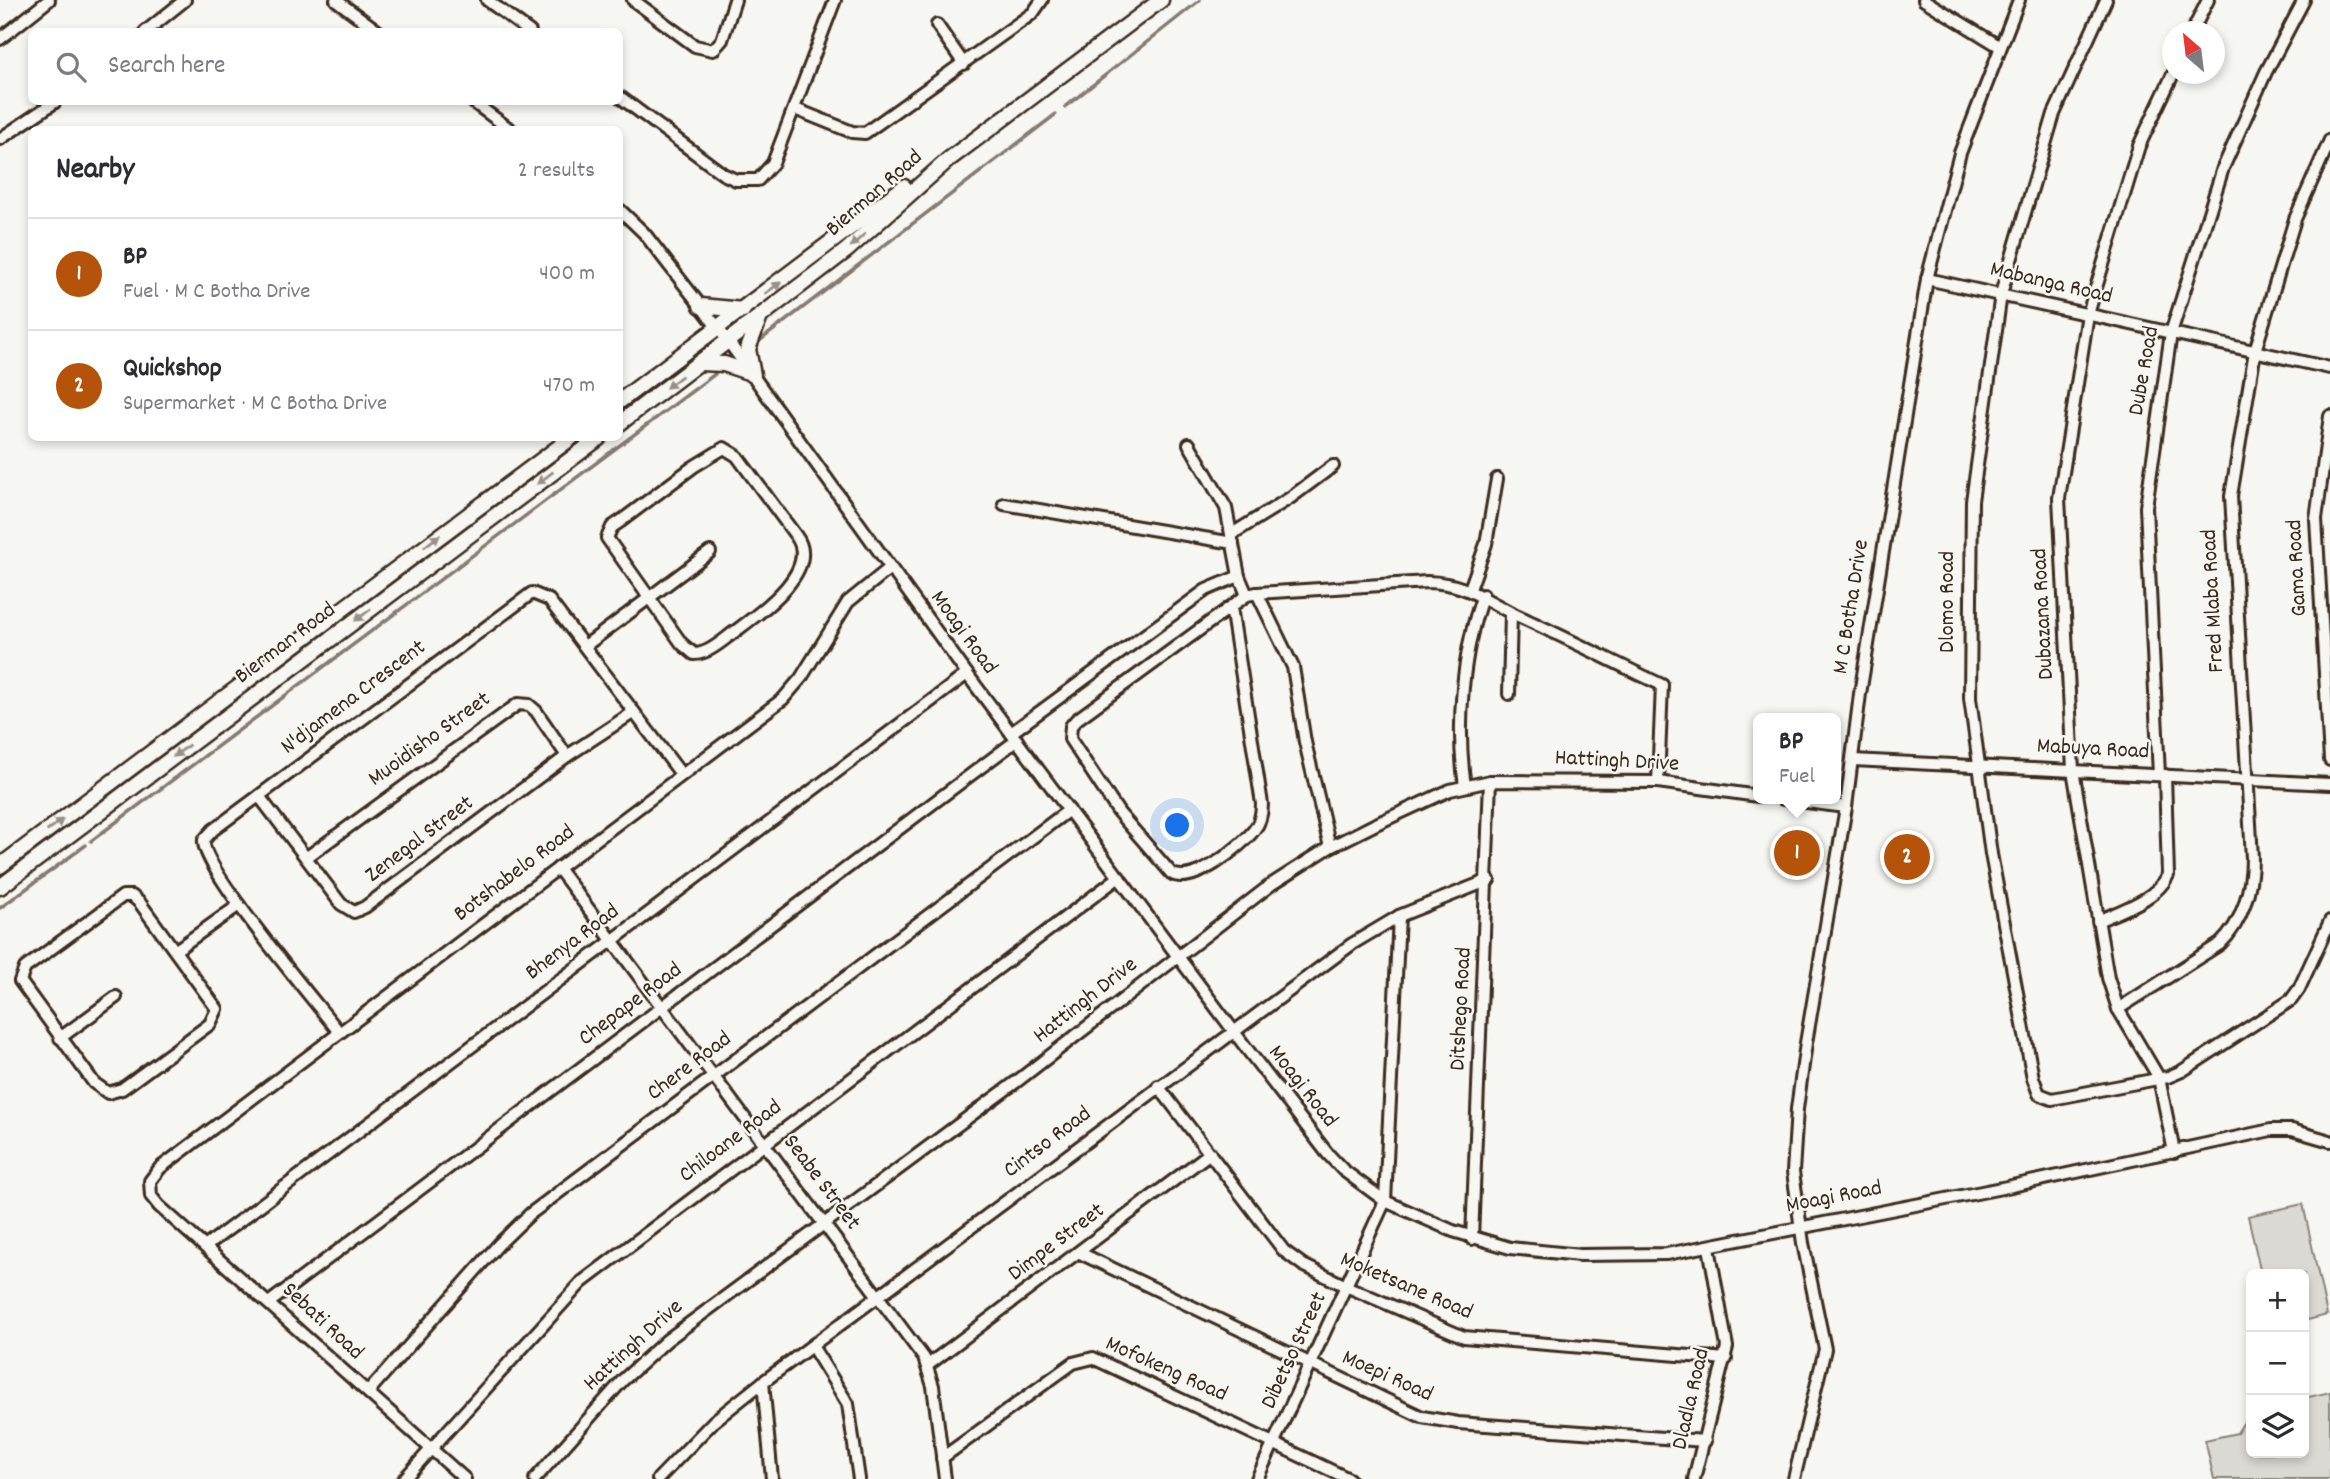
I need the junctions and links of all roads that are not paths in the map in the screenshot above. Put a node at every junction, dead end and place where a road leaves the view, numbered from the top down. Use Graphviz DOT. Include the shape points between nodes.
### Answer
graph roads {
  1 [pos="49,0"];
  2 [pos="185,0"];
  3 [pos="336,0"];
  4 [pos="487,0"];
  5 [pos="633,0"];
  6 [pos="735,0"];
  7 [pos="835,0"];
  8 [pos="1042,0"];
  9 [pos="1150,0"];
  10 [pos="1161,0"];
  11 [pos="1924,0"];
  12 [pos="2019,0"];
  13 [pos="2106,0"];
  14 [pos="2208,0"];
  15 [pos="2304,0"];
  16 [pos="2198,21"];
  17 [pos="937,24"];
  18 [pos="150,28"];
  19 [pos="374,28"];
  20 [pos="525,28"];
  21 [pos="0,39"];
  22 [pos="1999,46"];
  23 [pos="964,64"];
  24 [pos="2169,84"];
  25 [pos="623,99"];
  26 [pos="51,105"];
  27 [pos="477,105"];
  28 [pos="794,109"];
  29 [pos="506,126"];
  30 [pos="0,139"];
  31 [pos="2330,140"];
  32 [pos="623,213"];
  33 [pos="1927,279"];
  34 [pos="2001,294"];
  35 [pos="701,306"];
  36 [pos="743,310"];
  37 [pos="2088,314"];
  38 [pos="760,316"];
  39 [pos="718,327"];
  40 [pos="2171,333"];
  41 [pos="728,341"];
  42 [pos="2255,351"];
  43 [pos="699,363"];
  44 [pos="2330,368"];
  45 [pos="752,374"];
  46 [pos="623,399"];
  47 [pos="2330,416"];
  48 [pos="623,420"];
  49 [pos="567,441"];
  50 [pos="596,441"];
  51 [pos="1189,444"];
  52 [pos="1333,466"];
  53 [pos="1497,479"];
  54 [pos="1004,504"];
  55 [pos="1233,538"];
  56 [pos="710,552"];
  57 [pos="890,568"];
  58 [pos="1239,576"];
  59 [pos="1470,589"];
  60 [pos="1252,594"];
  61 [pos="1483,596"];
  62 [pos="649,598"];
  63 [pos="1231,607"];
  64 [pos="1511,612"];
  65 [pos="585,646"];
  66 [pos="967,674"];
  67 [pos="1509,694"];
  68 [pos="634,712"];
  69 [pos="1014,736"];
  70 [pos="567,756"];
  71 [pos="1853,760"];
  72 [pos="2330,760"];
  73 [pos="1977,764"];
  74 [pos="2073,770"];
  75 [pos="681,774"];
  76 [pos="2162,775"];
  77 [pos="2246,779"];
  78 [pos="1490,781"];
  79 [pos="1658,782"];
  80 [pos="2330,784"];
  81 [pos="1465,786"];
  82 [pos="1753,795"];
  83 [pos="259,796"];
  84 [pos="1822,804"];
  85 [pos="1846,807"];
  86 [pos="1069,810"];
  87 [pos="1330,847"];
  88 [pos="307,858"];
  89 [pos="0,866"];
  90 [pos="558,868"];
  91 [pos="1119,877"];
  92 [pos="1489,880"];
  93 [pos="0,887"];
  94 [pos="239,905"];
  95 [pos="1399,916"];
  96 [pos="2330,921"];
  97 [pos="2098,922"];
  98 [pos="612,939"];
  99 [pos="176,950"];
  100 [pos="1177,957"];
  101 [pos="116,997"];
  102 [pos="663,1007"];
  103 [pos="2118,1009"];
  104 [pos="1233,1030"];
  105 [pos="339,1031"];
  106 [pos="60,1038"];
  107 [pos="714,1076"];
  108 [pos="2159,1078"];
  109 [pos="1158,1086"];
  110 [pos="2329,1138"];
  111 [pos="765,1143"];
  112 [pos="2174,1152"];
  113 [pos="1210,1153"];
  114 [pos="151,1196"];
  115 [pos="1385,1201"];
  116 [pos="824,1224"];
  117 [pos="1800,1225"];
  118 [pos="1472,1239"];
  119 [pos="206,1246"];
  120 [pos="1709,1247"];
  121 [pos="1080,1253"];
  122 [pos="1348,1287"];
  123 [pos="881,1296"];
  124 [pos="270,1302"];
  125 [pos="812,1346"];
  126 [pos="1726,1359"];
  127 [pos="928,1365"];
  128 [pos="1312,1366"];
  129 [pos="763,1382"];
  130 [pos="368,1392"];
  131 [pos="1704,1441"];
  132 [pos="1274,1443"];
  133 [pos="431,1448"];
  134 [pos="943,1458"];
  135 [pos="404,1479"];
  136 [pos="465,1479"];
  137 [pos="535,1479"];
  138 [pos="658,1479"];
  139 [pos="772,1479"];
  140 [pos="859,1479"];
  141 [pos="945,1479"];
  142 [pos="1258,1479"];
  143 [pos="1349,1479"];
  144 [pos="1694,1479"];
  145 [pos="1794,1479"];
  1 -- 21 [label="street"];
  2 -- 18 [label="street"];
  3 -- 19 [label="street"];
  4 -- 20 [label="street"];
  5 -- 6 [label="street" via="695,46 708,50 720,44"];
  7 -- 28 [label="street"];
  8 -- 23 [label="street" via="1033,13"];
  36 -- 9 [label="main road, Bierman Road, one-way"];
  10 -- 38 [label="main road, Bierman Road, one-way" via="948,160 847,250"];
  11 -- 22 [label="street"];
  12 -- 22 [label="street, M C Botha Drive"];
  13 -- 34 [label="street, Dlomo Road" via="2054,114"];
  14 -- 16 [label="street"];
  15 -- 40 [label="street, Dube Road" via="2223,168"];
  17 -- 23 [label="street"];
  22 -- 33 [label="street, M C Botha Drive" via="1959,153"];
  23 -- 28 [label="street" via="865,133"];
  24 -- 37 [label="street, Dubazana Road" via="2134,161"];
  25 -- 28 [label="street" via="723,174 748,182 758,180 774,163"];
  26 -- 30 [label="street"];
  27 -- 29 [label="street"];
  31 -- 42 [label="street, Fred Mlaba Road" via="2297,212"];
  32 -- 35 [label="street, Moagi Road"];
  33 -- 34 [label="street, Mabanga Road"];
  33 -- 71 [label="street, M C Botha Drive"];
  34 -- 37 [label="street, Mabanga Road"];
  34 -- 73 [label="street, Dlomo Road" via="1972,501 1969,676"];
  35 -- 36 [label="main road"];
  35 -- 39 [label="street, Moagi Road"];
  36 -- 39 [label="main road, Bierman Road"];
  37 -- 40 [label="street, Mabanga Road"];
  37 -- 74 [label="street, Dubazana Road" via="2059,498"];
  38 -- 41 [label="main road, Bierman Road"];
  38 -- 45 [label="main road" via="748,349"];
  39 -- 41 [label="street, Moagi Road"];
  39 -- 46 [label="main road, Bierman Road"];
  40 -- 42 [label="street, Mabanga Road"];
  40 -- 76 [label="street, Dube Road" via="2146,508"];
  41 -- 43 [label="main road, Bierman Road"];
  41 -- 45 [label="street, Moagi Road"];
  42 -- 44 [label="street, Mabanga Road"];
  42 -- 77 [label="street, Fred Mlaba Road" via="2230,507"];
  43 -- 45 [label="main road" via="724,363"];
  43 -- 48 [label="main road, Bierman Road, one-way"];
  45 -- 57 [label="street, Moagi Road"];
  47 -- 72 [label="street, Gama Road" via="2316,519"];
  89 -- 49 [label="main road, Bierman Road, one-way"];
  50 -- 93 [label="main road, Bierman Road, one-way"];
  51 -- 55 [label="street" via="1226,508"];
  52 -- 55 [label="street"];
  53 -- 59 [label="street" via="1486,544"];
  54 -- 55 [label="street"];
  55 -- 58 [label="street"];
  56 -- 62 [label="street"];
  57 -- 66 [label="street, Moagi Road"];
  57 -- 75 [label="street, Botshabelo Road" via="848,602 783,699"];
  58 -- 60 [label="street"];
  58 -- 69 [label="street, Chepape Road" via="1206,590"];
  59 -- 60 [label="street" via="1427,582"];
  59 -- 61 [label="street"];
  60 -- 63 [label="street"];
  60 -- 87 [label="street" via="1293,667"];
  61 -- 64 [label="street"];
  61 -- 81 [label="street" via="1475,618 1460,724"];
  62 -- 62 [label="street" via="608,542 607,533 693,467 719,450 730,449 801,541 803,556 776,601 700,654 682,643"];
  62 -- 65 [label="street"];
  63 -- 63 [label="street" via="1076,720 1069,732 1119,813 1177,877 1192,876 1227,855 1253,831 1262,814"];
  64 -- 67 [label="street"];
  64 -- 79 [label="street" via="1661,685"];
  65 -- 68 [label="street, N'djamena Crescent"];
  65 -- 83 [label="street, N'djamena Crescent" via="549,600 538,593 526,596"];
  66 -- 69 [label="street, Moagi Road"];
  66 -- 98 [label="street, Bhenya Road"];
  68 -- 70 [label="street, Zenegal Street"];
  68 -- 75 [label="street, N'djamena Crescent"];
  69 -- 86 [label="street, Moagi Road"];
  69 -- 102 [label="street, Chepape Road"];
  70 -- 88 [label="street, Muoidisho Street" via="536,711 518,704"];
  70 -- 88 [label="street, Zenegal Street" via="359,910 349,911 341,904"];
  71 -- 73 [label="street, Mabuya Road"];
  71 -- 85 [label="street, M C Botha Drive"];
  73 -- 74 [label="street, Mabuya Road"];
  73 -- 108 [label="street, Dlomo Road" via="2008,951 2039,1094 2052,1099"];
  74 -- 76 [label="street, Mabuya Road"];
  74 -- 97 [label="street, Dubazana Road"];
  75 -- 90 [label="street, Botshabelo Road"];
  76 -- 77 [label="street, Mabuya Road"];
  76 -- 97 [label="street, Dube Road" via="2168,875 2148,897"];
  77 -- 80 [label="street, Mabuya Road"];
  77 -- 103 [label="street, Fred Mlaba Road" via="2252,877 2233,929 2217,947"];
  78 -- 79 [label="street, Hattingh Drive"];
  78 -- 81 [label="street, Hattingh Drive"];
  78 -- 92 [label="street, Ditshego Road"];
  79 -- 82 [label="street, Hattingh Drive"];
  81 -- 87 [label="street, Hattingh Drive"];
  83 -- 88 [label="street, Zenegal Street"];
  83 -- 94 [label="street, N'djamena Crescent" via="208,834 203,846"];
  84 -- 85 [label="street"];
  85 -- 117 [label="street, M C Botha Drive" via="1797,1110 1793,1172"];
  86 -- 91 [label="street, Moagi Road"];
  86 -- 107 [label="street, Chere Road"];
  87 -- 100 [label="street, Hattingh Drive" via="1272,884"];
  90 -- 98 [label="street, Seabe Street"];
  90 -- 105 [label="street, Botshabelo Road"];
  91 -- 100 [label="street, Moagi Road"];
  91 -- 111 [label="street, Chiloane Road"];
  92 -- 95 [label="street, Cintso Road"];
  92 -- 118 [label="street, Ditshego Road"];
  94 -- 99 [label="street"];
  94 -- 105 [label="street, N'djamena Crescent"];
  95 -- 104 [label="street, Cintso Road" via="1366,934"];
  95 -- 115 [label="street"];
  96 -- 108 [label="street" via="2291,1000 2182,1071"];
  97 -- 103 [label="street, Dubazana Road"];
  98 -- 102 [label="street, Seabe Street"];
  98 -- 119 [label="street, Bhenya Road"];
  99 -- 106 [label="street" via="140,902 128,895 25,968 22,986"];
  99 -- 106 [label="street" via="215,1003 217,1014 210,1024 122,1089 108,1093 98,1088"];
  100 -- 104 [label="street, Moagi Road"];
  100 -- 116 [label="street, Hattingh Drive"];
  101 -- 106 [label="street"];
  102 -- 107 [label="street, Seabe Street"];
  102 -- 124 [label="street, Chepape Road"];
  103 -- 108 [label="street, Dubazana Road"];
  104 -- 109 [label="street, Cintso Road"];
  104 -- 115 [label="street, Moagi Road" via="1327,1153"];
  105 -- 114 [label="street, Botshabelo Road" via="160,1168 150,1181"];
  107 -- 111 [label="street, Seabe Street"];
  107 -- 130 [label="street, Chere Road" via="523,1221"];
  108 -- 112 [label="street, Dubazana Road"];
  109 -- 113 [label="street, Moketsane Road"];
  109 -- 123 [label="street, Cintso Road"];
  110 -- 112 [label="street, Moagi Road" via="2280,1129"];
  111 -- 116 [label="street, Seabe Street"];
  111 -- 133 [label="street, Chiloane Road" via="582,1282"];
  112 -- 117 [label="street, Moagi Road"];
  113 -- 121 [label="street, Dimpe Street"];
  113 -- 122 [label="street, Moketsane Road" via="1284,1251"];
  114 -- 119 [label="street, Sebati Road"];
  115 -- 118 [label="street, Moagi Road"];
  115 -- 122 [label="street, Dibetso Street"];
  116 -- 123 [label="street, Seabe Street"];
  116 -- 137 [label="street, Hattingh Drive" via="646,1357"];
  117 -- 120 [label="street, Moagi Road"];
  117 -- 145 [label="street, M C Botha Drive" via="1825,1349"];
  118 -- 120 [label="street, Moagi Road" via="1510,1248 1599,1255 1654,1255"];
  119 -- 124 [label="street, Sebati Road"];
  120 -- 126 [label="street, Dladla Road" via="1727,1335"];
  121 -- 127 [label="street, Dimpe Street"];
  121 -- 128 [label="street, Moepi Road"];
  122 -- 126 [label="street, Moketsane Road" via="1464,1337"];
  122 -- 128 [label="street, Dibetso Street"];
  123 -- 125 [label="street, Cintso Road"];
  123 -- 127 [label="street, Seabe Street"];
  124 -- 130 [label="street, Sebati Road"];
  125 -- 129 [label="street, Cintso Road"];
  125 -- 140 [label="street" via="848,1404"];
  126 -- 131 [label="street, Dladla Road"];
  127 -- 134 [label="street, Seabe Street"];
  128 -- 131 [label="street, Moepi Road" via="1434,1420"];
  128 -- 132 [label="street, Dibetso Street"];
  129 -- 138 [label="street, Cintso Road" via="714,1421"];
  129 -- 139 [label="street"];
  130 -- 133 [label="street, Sebati Road"];
  131 -- 144 [label="street, Dladla Road"];
  132 -- 134 [label="street, Mofokeng Road" via="1110,1364 1088,1358 1073,1363"];
  132 -- 142 [label="street, Dibetso Street"];
  132 -- 143 [label="street, Mofokeng Road"];
  133 -- 135 [label="street, Chiloane Road"];
  133 -- 136 [label="street, Sebati Road"];
  134 -- 141 [label="street, Seabe Street"];
}
